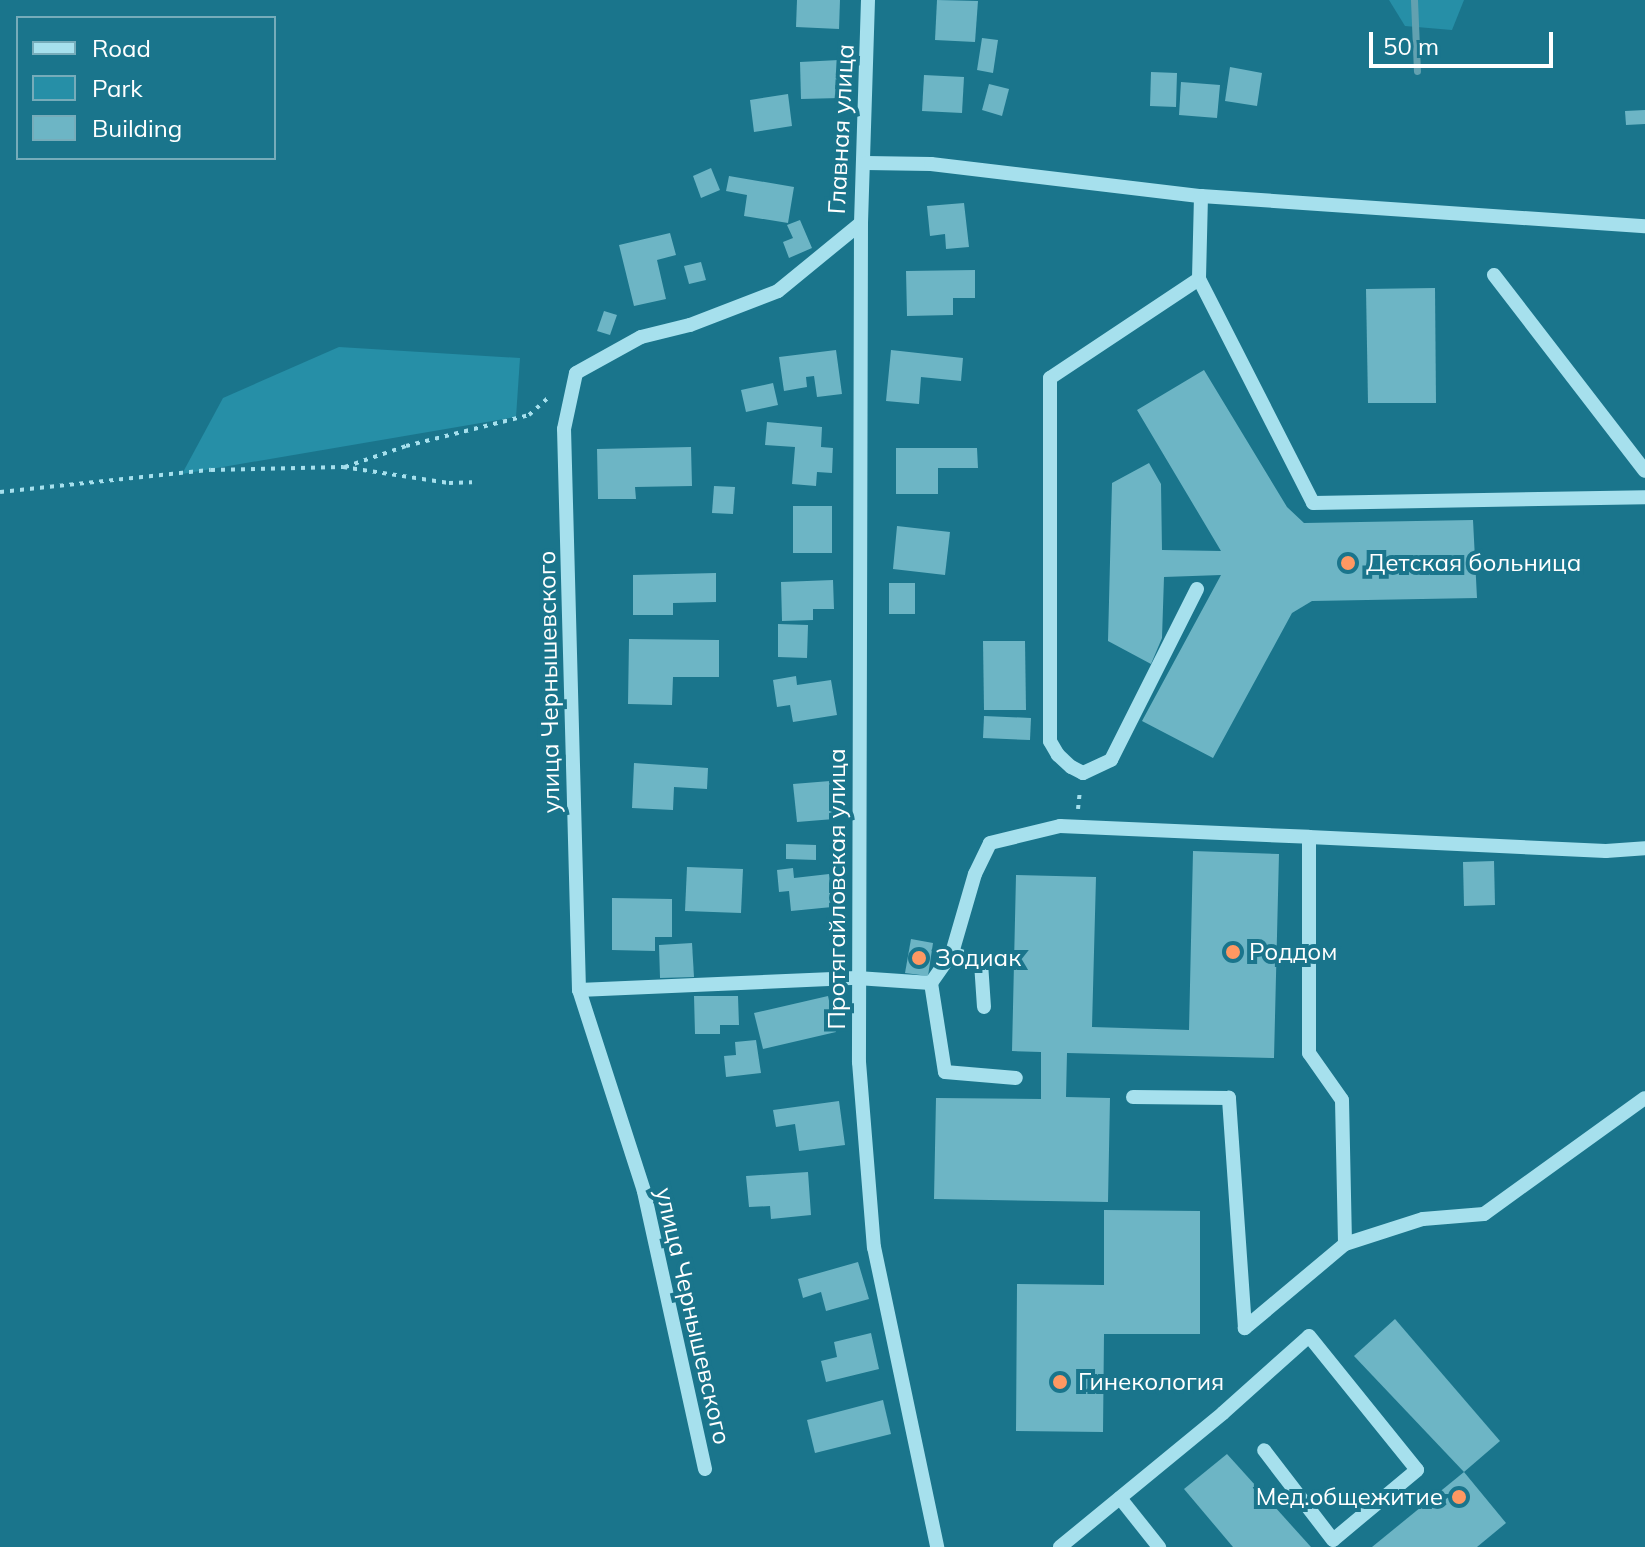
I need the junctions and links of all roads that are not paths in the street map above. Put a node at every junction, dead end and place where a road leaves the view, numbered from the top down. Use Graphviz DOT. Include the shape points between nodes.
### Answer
graph roads {
  1 [pos="868,0"];
  2 [pos="866,163"];
  3 [pos="1201,196"];
  4 [pos="861,223"];
  5 [pos="1645,226"];
  6 [pos="1494,275"];
  7 [pos="1199,279"];
  8 [pos="576,373"];
  9 [pos="1645,471"];
  10 [pos="1645,497"];
  11 [pos="1197,589"];
  12 [pos="1309,837"];
  13 [pos="1645,848"];
  14 [pos="952,953"];
  15 [pos="857,978"];
  16 [pos="931,983"];
  17 [pos="579,990"];
  18 [pos="984,1007"];
  19 [pos="1016,1078"];
  20 [pos="1133,1097"];
  21 [pos="1645,1098"];
  22 [pos="1345,1244"];
  23 [pos="1264,1450"];
  24 [pos="705,1469"];
  25 [pos="1120,1498"];
  26 [pos="937,1547"];
  27 [pos="1060,1547"];
  28 [pos="1159,1547"];
  1 -- 2 [label="street, Главная улица"];
  2 -- 3 [label="street" via="931,164"];
  2 -- 4 [label="street, Главная улица"];
  3 -- 5 [label="street"];
  3 -- 7 [label="street"];
  4 -- 8 [label="street, Главная улица" via="778,291 690,325 641,337"];
  4 -- 15 [label="street, Протягайловская улица"];
  6 -- 9 [label="street"];
  7 -- 10 [label="street" via="1313,503"];
  7 -- 11 [label="street" via="1050,378 1050,741 1071,767 1083,773 1111,760"];
  8 -- 17 [label="street, улица Чернышевского" via="564,429"];
  12 -- 13 [label="street" via="1606,851"];
  12 -- 14 [label="street" via="1060,826 990,843 975,874"];
  12 -- 22 [label="street" via="1309,1053 1342,1100"];
  14 -- 16 [label="street"];
  14 -- 18 [label="street" via="981,963"];
  15 -- 16 [label="street"];
  15 -- 17 [label="street"];
  15 -- 26 [label="street, Протягайловская улица" via="874,1247"];
  16 -- 19 [label="street" via="945,1072"];
  17 -- 24 [label="street, улица Чернышевского" via="644,1191"];
  20 -- 22 [label="street" via="1229,1098 1245,1328"];
  21 -- 22 [label="street" via="1484,1214 1423,1219"];
  23 -- 25 [label="street" via="1333,1540 1417,1470 1309,1336"];
  25 -- 27 [label="street"];
  25 -- 28 [label="street"];
}
